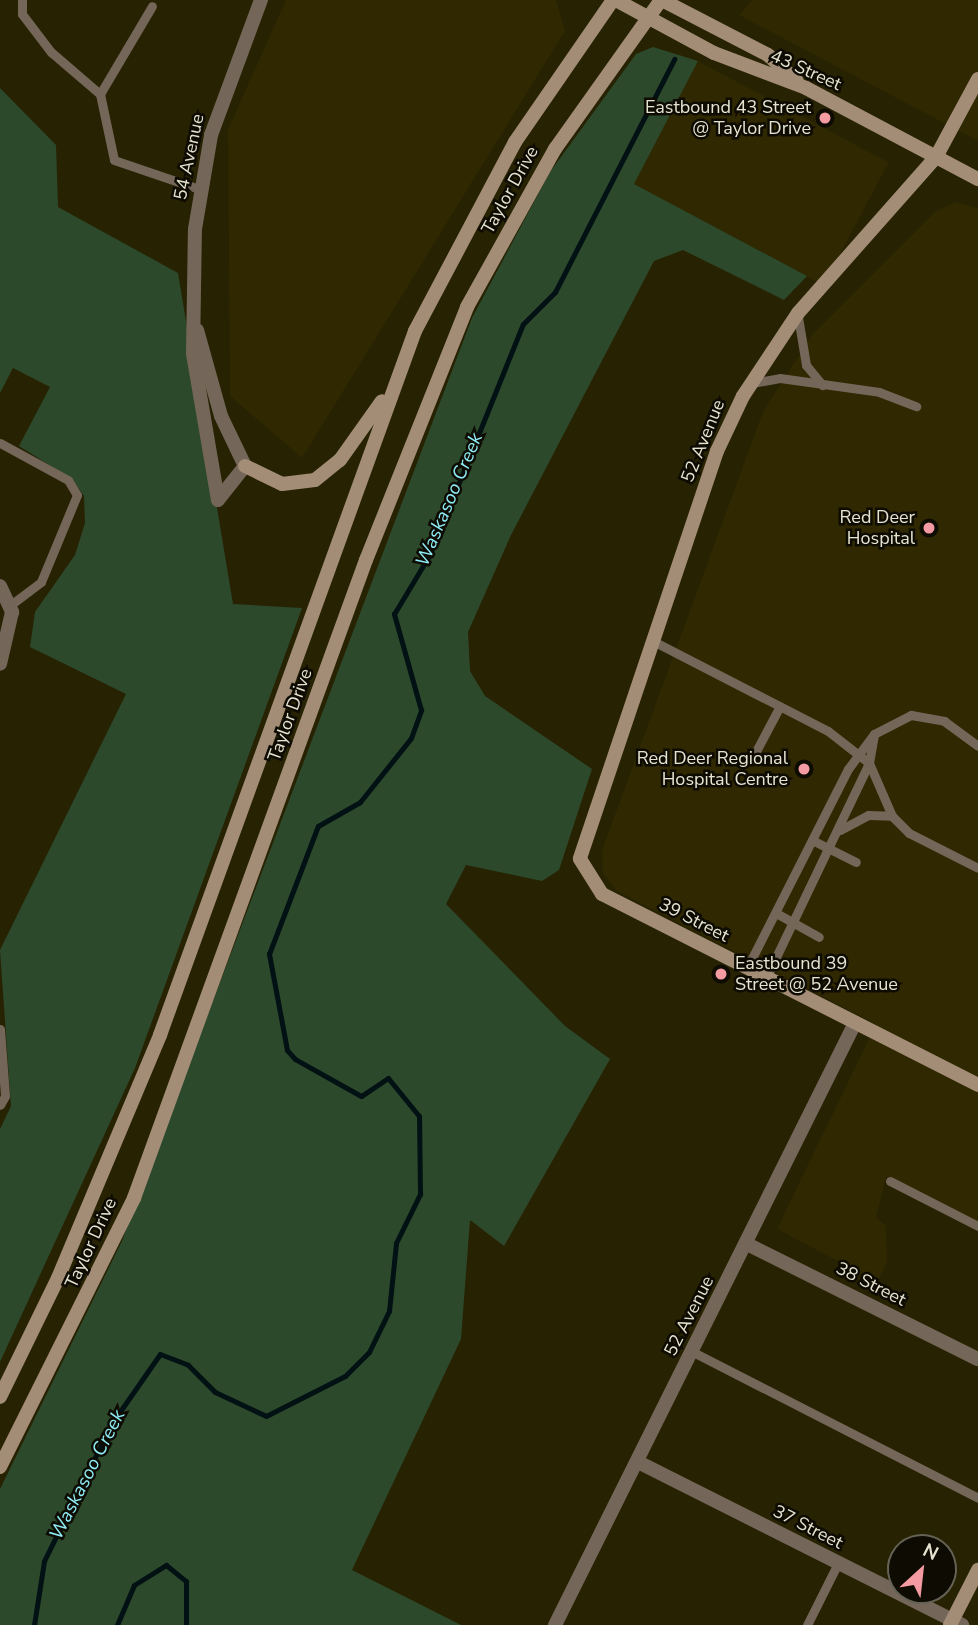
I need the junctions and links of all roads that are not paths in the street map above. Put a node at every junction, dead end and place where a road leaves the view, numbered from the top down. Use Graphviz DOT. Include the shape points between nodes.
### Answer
graph roads {
  1 [pos="22,0"];
  2 [pos="261,0"];
  3 [pos="615,0"];
  4 [pos="662,0"];
  5 [pos="152,6"];
  6 [pos="648,17"];
  7 [pos="978,79"];
  8 [pos="806,88"];
  9 [pos="100,94"];
  10 [pos="936,157"];
  11 [pos="978,180"];
  12 [pos="199,189"];
  13 [pos="798,313"];
  14 [pos="197,330"];
  15 [pos="395,382"];
  16 [pos="751,383"];
  17 [pos="822,385"];
  18 [pos="916,406"];
  19 [pos="0,443"];
  20 [pos="245,466"];
  21 [pos="0,586"];
  22 [pos="11,604"];
  23 [pos="651,640"];
  24 [pos="0,664"];
  25 [pos="780,706"];
  26 [pos="874,734"];
  27 [pos="978,746"];
  28 [pos="754,755"];
  29 [pos="859,755"];
  30 [pos="869,764"];
  31 [pos="892,816"];
  32 [pos="839,831"];
  33 [pos="812,840"];
  34 [pos="830,849"];
  35 [pos="856,862"];
  36 [pos="978,868"];
  37 [pos="586,877"];
  38 [pos="776,913"];
  39 [pos="793,922"];
  40 [pos="819,937"];
  41 [pos="747,968"];
  42 [pos="766,978"];
  43 [pos="855,1023"];
  44 [pos="0,1029"];
  45 [pos="978,1086"];
  46 [pos="0,1105"];
  47 [pos="890,1181"];
  48 [pos="978,1226"];
  49 [pos="747,1244"];
  50 [pos="693,1352"];
  51 [pos="978,1359"];
  52 [pos="0,1396"];
  53 [pos="638,1462"];
  54 [pos="0,1466"];
  55 [pos="978,1498"];
  56 [pos="838,1563"];
  57 [pos="978,1570"];
  58 [pos="955,1623"];
  59 [pos="555,1625"];
  60 [pos="807,1625"];
  1 -- 9 [label="lane" via="22,14 51,52"];
  2 -- 12 [label="street, 54 Avenue" via="222,97"];
  3 -- 6 [label="main road, 43 Street"];
  3 -- 15 [label="main road, Taylor Drive" via="508,154"];
  4 -- 6 [label="main road, Taylor Drive"];
  4 -- 8 [label="main road" via="768,55"];
  5 -- 9 [label="lane"];
  6 -- 8 [label="main road, 43 Street" via="714,53"];
  6 -- 54 [label="main road, Taylor Drive" via="555,149 467,306 366,560 134,1198"];
  7 -- 10 [label="main road, 52 Avenue"];
  8 -- 10 [label="main road, 43 Street"];
  9 -- 12 [label="lane" via="114,160"];
  10 -- 11 [label="main road, 43 Street"];
  10 -- 13 [label="main road, 52 Avenue"];
  12 -- 14 [label="street, 54 Avenue"];
  13 -- 16 [label="main road, 52 Avenue"];
  13 -- 17 [label="lane" via="806,365"];
  14 -- 20 [label="street, 54 Avenue" via="221,416"];
  14 -- 20 [label="street, 54 Avenue" via="193,353 218,500"];
  15 -- 20 [label="main road" via="340,460 315,480 282,484"];
  15 -- 52 [label="main road, Taylor Drive" via="160,1035 90,1205"];
  16 -- 17 [label="lane" via="780,379"];
  16 -- 23 [label="main road, 52 Avenue" via="717,452"];
  17 -- 18 [label="lane" via="879,392"];
  19 -- 22 [label="lane" via="68,480 77,495 41,582"];
  21 -- 22 [label="street"];
  22 -- 24 [label="street"];
  23 -- 25 [label="lane"];
  23 -- 37 [label="main road, 52 Avenue" via="584,837"];
  25 -- 28 [label="lane"];
  25 -- 29 [label="lane"];
  26 -- 27 [label="lane" via="911,715 933,717"];
  26 -- 29 [label="lane"];
  26 -- 30 [label="lane"];
  29 -- 30 [label="lane"];
  29 -- 33 [label="lane"];
  30 -- 31 [label="lane"];
  30 -- 32 [label="lane"];
  31 -- 32 [label="lane" via="868,815"];
  31 -- 36 [label="lane" via="909,833"];
  32 -- 34 [label="lane"];
  33 -- 34 [label="lane"];
  33 -- 38 [label="lane"];
  34 -- 35 [label="lane"];
  34 -- 39 [label="lane"];
  37 -- 41 [label="main road, 39 Street" via="602,894"];
  38 -- 39 [label="lane"];
  38 -- 41 [label="lane"];
  39 -- 40 [label="lane"];
  39 -- 42 [label="lane"];
  41 -- 42 [label="main road, 39 Street"];
  42 -- 43 [label="main road, 39 Street"];
  43 -- 45 [label="main road, 39 Street"];
  43 -- 49 [label="street, 52 Avenue"];
  44 -- 46 [label="lane" via="5,1096"];
  47 -- 48 [label="lane"];
  49 -- 50 [label="street, 52 Avenue"];
  49 -- 51 [label="street, 38 Street"];
  50 -- 53 [label="street, 52 Avenue"];
  50 -- 55 [label="lane"];
  53 -- 56 [label="street, 37 Street"];
  53 -- 59 [label="street, 52 Avenue"];
  56 -- 58 [label="street, 37 Street"];
  56 -- 60 [label="lane"];
  57 -- 58 [label="main road"];
}
